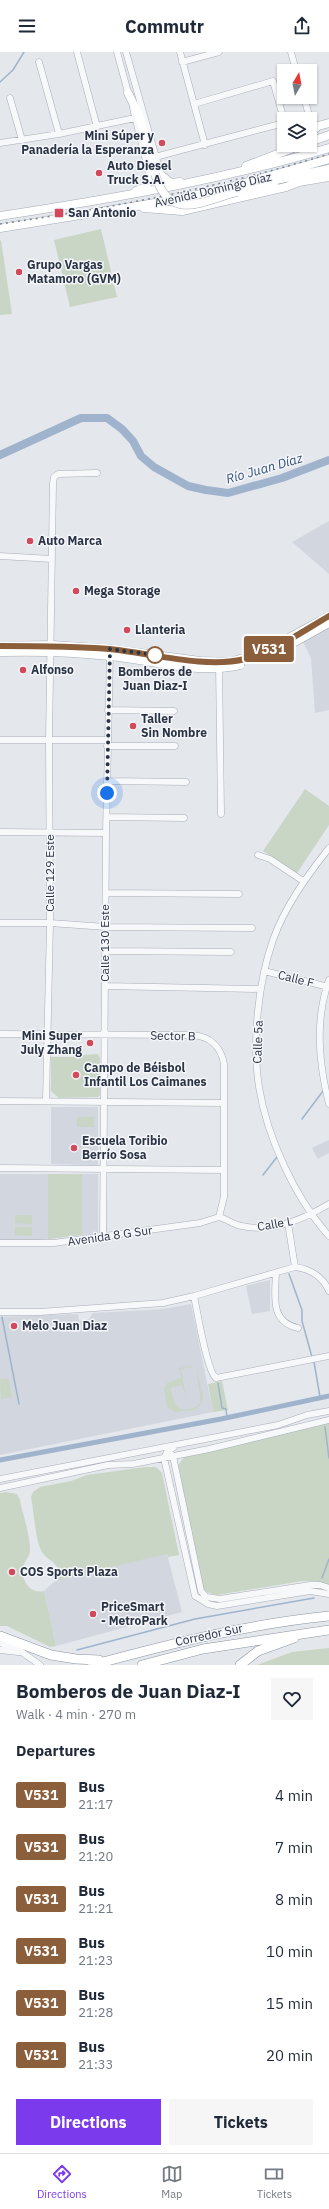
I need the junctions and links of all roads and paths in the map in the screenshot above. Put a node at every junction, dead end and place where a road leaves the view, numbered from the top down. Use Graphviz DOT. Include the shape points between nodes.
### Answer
graph roads {
  1 [pos="77,52"];
  2 [pos="117,52"];
  3 [pos="126,52"];
  4 [pos="180,52"];
  5 [pos="219,52"];
  6 [pos="291,52"];
  7 [pos="39,62"];
  8 [pos="182,62"];
  9 [pos="294,64"];
  10 [pos="130,66"];
  11 [pos="121,69"];
  12 [pos="128,93"];
  13 [pos="10,98"];
  14 [pos="194,104"];
  15 [pos="282,112"];
  16 [pos="135,118"];
  17 [pos="329,123"];
  18 [pos="277,125"];
  19 [pos="97,126"];
  20 [pos="317,129"];
  21 [pos="59,134"];
  22 [pos="329,135"];
  23 [pos="317,139"];
  24 [pos="22,140"];
  25 [pos="0,144"];
  26 [pos="205,145"];
  27 [pos="329,148"];
  28 [pos="282,152"];
  29 [pos="291,152"];
  30 [pos="155,157"];
  31 [pos="329,159"];
  32 [pos="276,164"];
  33 [pos="329,169"];
  34 [pos="155,176"];
  35 [pos="329,177"];
  36 [pos="299,182"];
  37 [pos="227,188"];
  38 [pos="111,199"];
  39 [pos="138,207"];
  40 [pos="0,216"];
  41 [pos="0,228"];
  42 [pos="97,473"];
  43 [pos="0,556"];
  44 [pos="52,559"];
  45 [pos="329,616"];
  46 [pos="329,623"];
  47 [pos="0,646"];
  48 [pos="52,648"];
  49 [pos="0,652"];
  50 [pos="110,653"];
  51 [pos="219,666"];
  52 [pos="108,710"];
  53 [pos="174,711"];
  54 [pos="0,740"];
  55 [pos="49,740"];
  56 [pos="107,743"];
  57 [pos="175,746"];
  58 [pos="107,781"];
  59 [pos="186,782"];
  60 [pos="221,814"];
  61 [pos="107,817"];
  62 [pos="184,818"];
  63 [pos="0,832"];
  64 [pos="50,833"];
  65 [pos="106,833"];
  66 [pos="329,848"];
  67 [pos="258,855"];
  68 [pos="303,880"];
  69 [pos="106,893"];
  70 [pos="239,894"];
  71 [pos="0,923"];
  72 [pos="50,923"];
  73 [pos="106,927"];
  74 [pos="252,928"];
  75 [pos="106,951"];
  76 [pos="231,952"];
  77 [pos="264,971"];
  78 [pos="328,984"];
  79 [pos="105,986"];
  80 [pos="261,989"];
  81 [pos="0,1034"];
  82 [pos="47,1035"];
  83 [pos="105,1035"];
  84 [pos="0,1101"];
  85 [pos="46,1101"];
  86 [pos="104,1102"];
  87 [pos="224,1104"];
  88 [pos="329,1104"];
  89 [pos="0,1168"];
  90 [pos="104,1169"];
  91 [pos="224,1170"];
  92 [pos="329,1204"];
  93 [pos="312,1214"];
  94 [pos="219,1217"];
  95 [pos="288,1223"];
  96 [pos="103,1236"];
  97 [pos="329,1236"];
  98 [pos="0,1243"];
  99 [pos="295,1267"];
  100 [pos="276,1273"];
  101 [pos="329,1291"];
  102 [pos="194,1296"];
  103 [pos="0,1312"];
  104 [pos="298,1328"];
  105 [pos="329,1356"];
  106 [pos="329,1411"];
  107 [pos="329,1420"];
  108 [pos="181,1444"];
  109 [pos="151,1450"];
  110 [pos="168,1455"];
  111 [pos="0,1479"];
  112 [pos="0,1488"];
  113 [pos="329,1588"];
  114 [pos="329,1594"];
  115 [pos="329,1616"];
  116 [pos="329,1630"];
  117 [pos="316,1631"];
  118 [pos="0,1636"];
  119 [pos="0,1643"];
  120 [pos="0,1650"];
  121 [pos="26,1655"];
  122 [pos="112,1659"];
  123 [pos="40,1665"];
  124 [pos="92,1665"];
  125 [pos="142,1665"];
  126 [pos="240,1665"];
  1 -- 19 [label="street"];
  2 -- 11 [label="street"];
  3 -- 10 [label="street"];
  4 -- 8 [label="street"];
  5 -- 8 [label="street"];
  6 -- 9 [label="street"];
  7 -- 21 [label="street"];
  8 -- 14 [label="street"];
  10 -- 11 [label="street"];
  10 -- 30 [label="street"];
  11 -- 12 [label="street"];
  12 -- 16 [label="street"];
  12 -- 34 [label="main road" via="139,115"];
  13 -- 24 [label="street"];
  14 -- 15 [label="street" via="273,81"];
  14 -- 26 [label="street"];
  16 -- 19 [label="street"];
  16 -- 34 [label="street"];
  17 -- 20 [label="main road"];
  18 -- 26 [label="street"];
  19 -- 21 [label="street"];
  21 -- 24 [label="street"];
  22 -- 23 [label="main road"];
  24 -- 25 [label="street"];
  26 -- 30 [label="street"];
  27 -- 32 [label="main road, Avenida Domingo Díaz"];
  28 -- 34 [label="main road" via="246,166 176,184"];
  29 -- 32 [label="main road"];
  30 -- 34 [label="street"];
  31 -- 37 [label="main road, Avenida Domingo Díaz"];
  32 -- 38 [label="main road, Avenida Domingo Díaz"];
  33 -- 37 [label="main road"];
  34 -- 36 [label="main road, bridge" via="165,197 171,203 179,205"];
  34 -- 38 [label="main road" via="143,189"];
  35 -- 36 [label="main road"];
  36 -- 39 [label="main road" via="182,212"];
  37 -- 39 [label="main road, Avenida Domingo Díaz"];
  38 -- 40 [label="main road, Avenida Domingo Díaz"];
  39 -- 41 [label="main road, Avenida Domingo Díaz"];
  42 -- 44 [label="street, Calle 129 Este" via="58,474 54,477"];
  43 -- 44 [label="street"];
  44 -- 48 [label="street, Calle 129 Este"];
  45 -- 51 [label="main road" via="263,652"];
  46 -- 51 [label="main road" via="259,660"];
  47 -- 48 [label="main road"];
  48 -- 49 [label="main road"];
  48 -- 50 [label="main road"];
  48 -- 55 [label="street, Calle 129 Este"];
  50 -- 51 [label="main road"];
  50 -- 52 [label="street, Calle 130 Este"];
  51 -- 60 [label="street"];
  52 -- 53 [label="street"];
  52 -- 56 [label="street, Calle 130 Este"];
  54 -- 55 [label="street"];
  55 -- 56 [label="street"];
  55 -- 64 [label="street, Calle 129 Este"];
  56 -- 57 [label="street"];
  56 -- 58 [label="street, Calle 130 Este"];
  58 -- 59 [label="street"];
  58 -- 61 [label="street, Calle 130 Este"];
  61 -- 62 [label="street"];
  61 -- 65 [label="street, Calle 130 Este"];
  63 -- 64 [label="street"];
  64 -- 65 [label="street"];
  64 -- 72 [label="street, Calle 129 Este"];
  65 -- 69 [label="street, Calle 130 Este"];
  66 -- 68 [label="street, Calle 5a"];
  67 -- 68 [label="street" via="270,859"];
  68 -- 77 [label="street, Calle 5a" via="273,939"];
  69 -- 70 [label="street"];
  69 -- 73 [label="street, Calle 130 Este"];
  71 -- 72 [label="street"];
  72 -- 73 [label="street"];
  72 -- 82 [label="street, Calle 129 Este"];
  73 -- 74 [label="street"];
  73 -- 75 [label="street, Calle 130 Este"];
  75 -- 76 [label="street"];
  75 -- 79 [label="street, Calle 130 Este"];
  77 -- 78 [label="street, Calle F"];
  77 -- 80 [label="street, Calle 5a"];
  78 -- 88 [label="street" via="320,1036 320,1055"];
  79 -- 80 [label="street"];
  79 -- 83 [label="street, Calle 130 Este"];
  80 -- 93 [label="street, Calle 5a" via="257,1071 262,1102 278,1149"];
  81 -- 82 [label="street, Sector B"];
  82 -- 83 [label="street, Sector B"];
  82 -- 85 [label="street, Calle 129 Este"];
  83 -- 86 [label="street, Calle 130 Este"];
  83 -- 87 [label="street, Sector B" via="205,1037 216,1046 223,1058"];
  84 -- 85 [label="street"];
  85 -- 86 [label="street"];
  86 -- 87 [label="street"];
  86 -- 90 [label="street, Calle 130 Este"];
  87 -- 91 [label="street, Sector B"];
  89 -- 90 [label="street"];
  90 -- 91 [label="street"];
  90 -- 96 [label="street, Calle 130 Este"];
  91 -- 94 [label="street, Sector B" via="224,1197"];
  92 -- 93 [label="street, Calle L"];
  93 -- 95 [label="street, Calle L"];
  93 -- 97 [label="street, Calle 5a"];
  94 -- 95 [label="street, Calle L" via="253,1228"];
  94 -- 96 [label="street, Avenida 8 G Sur" via="200,1223"];
  95 -- 99 [label="street"];
  96 -- 98 [label="street, Avenida 8 G Sur" via="54,1243"];
  99 -- 100 [label="street"];
  99 -- 101 [label="street" via="318,1276"];
  100 -- 102 [label="street"];
  100 -- 104 [label="street" via="274,1299 277,1312 285,1323"];
  102 -- 103 [label="street" via="163,1303 40,1312"];
  102 -- 105 [label="street" via="208,1362 216,1378"];
  106 -- 108 [label="street" via="278,1425"];
  107 -- 110 [label="street" via="279,1434"];
  108 -- 109 [label="street"];
  108 -- 110 [label="street"];
  109 -- 110 [label="street"];
  109 -- 111 [label="street"];
  110 -- 112 [label="street" via="133,1464 108,1465"];
  110 -- 113 [label="street" via="201,1591 206,1597 220,1599 310,1585"];
  110 -- 114 [label="street" via="192,1590 201,1601 217,1606 310,1590"];
  115 -- 122 [label="highway, Corredor Sur" via="210,1634"];
  116 -- 117 [label="highway, Corredor Sur"];
  117 -- 125 [label="highway, Corredor Sur" via="203,1649"];
  117 -- 126 [label="highway" via="264,1648 252,1654"];
  118 -- 122 [label="highway" via="63,1657"];
  119 -- 121 [label="street"];
  120 -- 121 [label="street"];
  121 -- 123 [label="street"];
  122 -- 124 [label="highway, Corredor Sur"];
}
